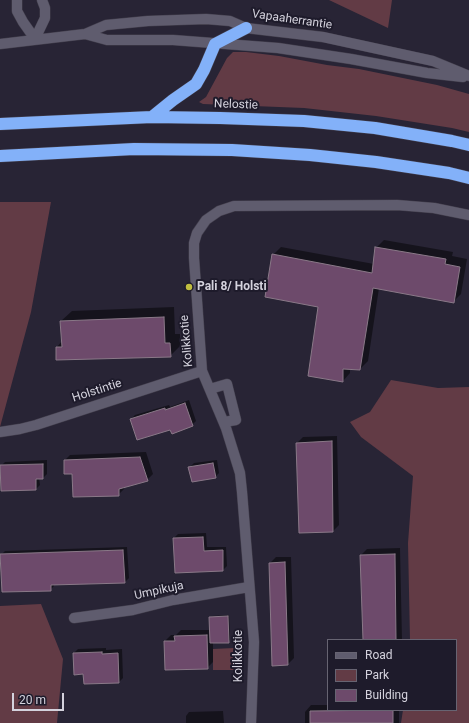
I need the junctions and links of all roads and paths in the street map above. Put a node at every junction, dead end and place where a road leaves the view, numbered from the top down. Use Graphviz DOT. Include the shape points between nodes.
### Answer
graph roads {
  1 [pos="17,0"];
  2 [pos="42,0"];
  3 [pos="246,28"];
  4 [pos="85,34"];
  5 [pos="36,40"];
  6 [pos="0,44"];
  7 [pos="215,44"];
  8 [pos="469,77"];
  9 [pos="152,117"];
  10 [pos="0,124"];
  11 [pos="469,145"];
  12 [pos="0,156"];
  13 [pos="469,178"];
  14 [pos="469,215"];
  15 [pos="202,371"];
  16 [pos="210,389"];
  17 [pos="224,422"];
  18 [pos="0,432"];
  19 [pos="249,587"];
  20 [pos="74,618"];
  21 [pos="251,723"];
  1 -- 5 [label="street" via="17,11"];
  2 -- 5 [label="street" via="45,18"];
  3 -- 4 [label="street, Vapaaherrantie" via="230,21 184,19 106,25"];
  3 -- 7 [label="highway"];
  3 -- 8 [label="street, Vapaaherrantie" via="323,36 433,61"];
  4 -- 5 [label="street, Vapaaherrantie"];
  4 -- 7 [label="street, Vapaaherrantie" via="107,40 173,40"];
  5 -- 6 [label="street, Vapaaherrantie"];
  7 -- 8 [label="street, Vapaaherrantie" via="278,48 427,73"];
  7 -- 9 [label="highway" via="196,84"];
  9 -- 10 [label="highway, Nelostie"];
  9 -- 11 [label="highway, Nelostie" via="304,121 375,128"];
  12 -- 13 [label="highway" via="134,149 232,150 376,162"];
  14 -- 15 [label="street, Kolikkotie" via="434,208 397,205 234,206 219,211 206,220 194,243"];
  15 -- 16 [label="street, Kolikkotie"];
  15 -- 18 [label="street, Holstintie" via="36,425"];
  16 -- 17 [label="street, Kolikkotie"];
  16 -- 17 [label="street" via="227,384 236,420"];
  17 -- 19 [label="street, Kolikkotie" via="240,473"];
  19 -- 20 [label="street, Umpikuja" via="133,610"];
  19 -- 21 [label="street, Kolikkotie" via="254,642"];
}
